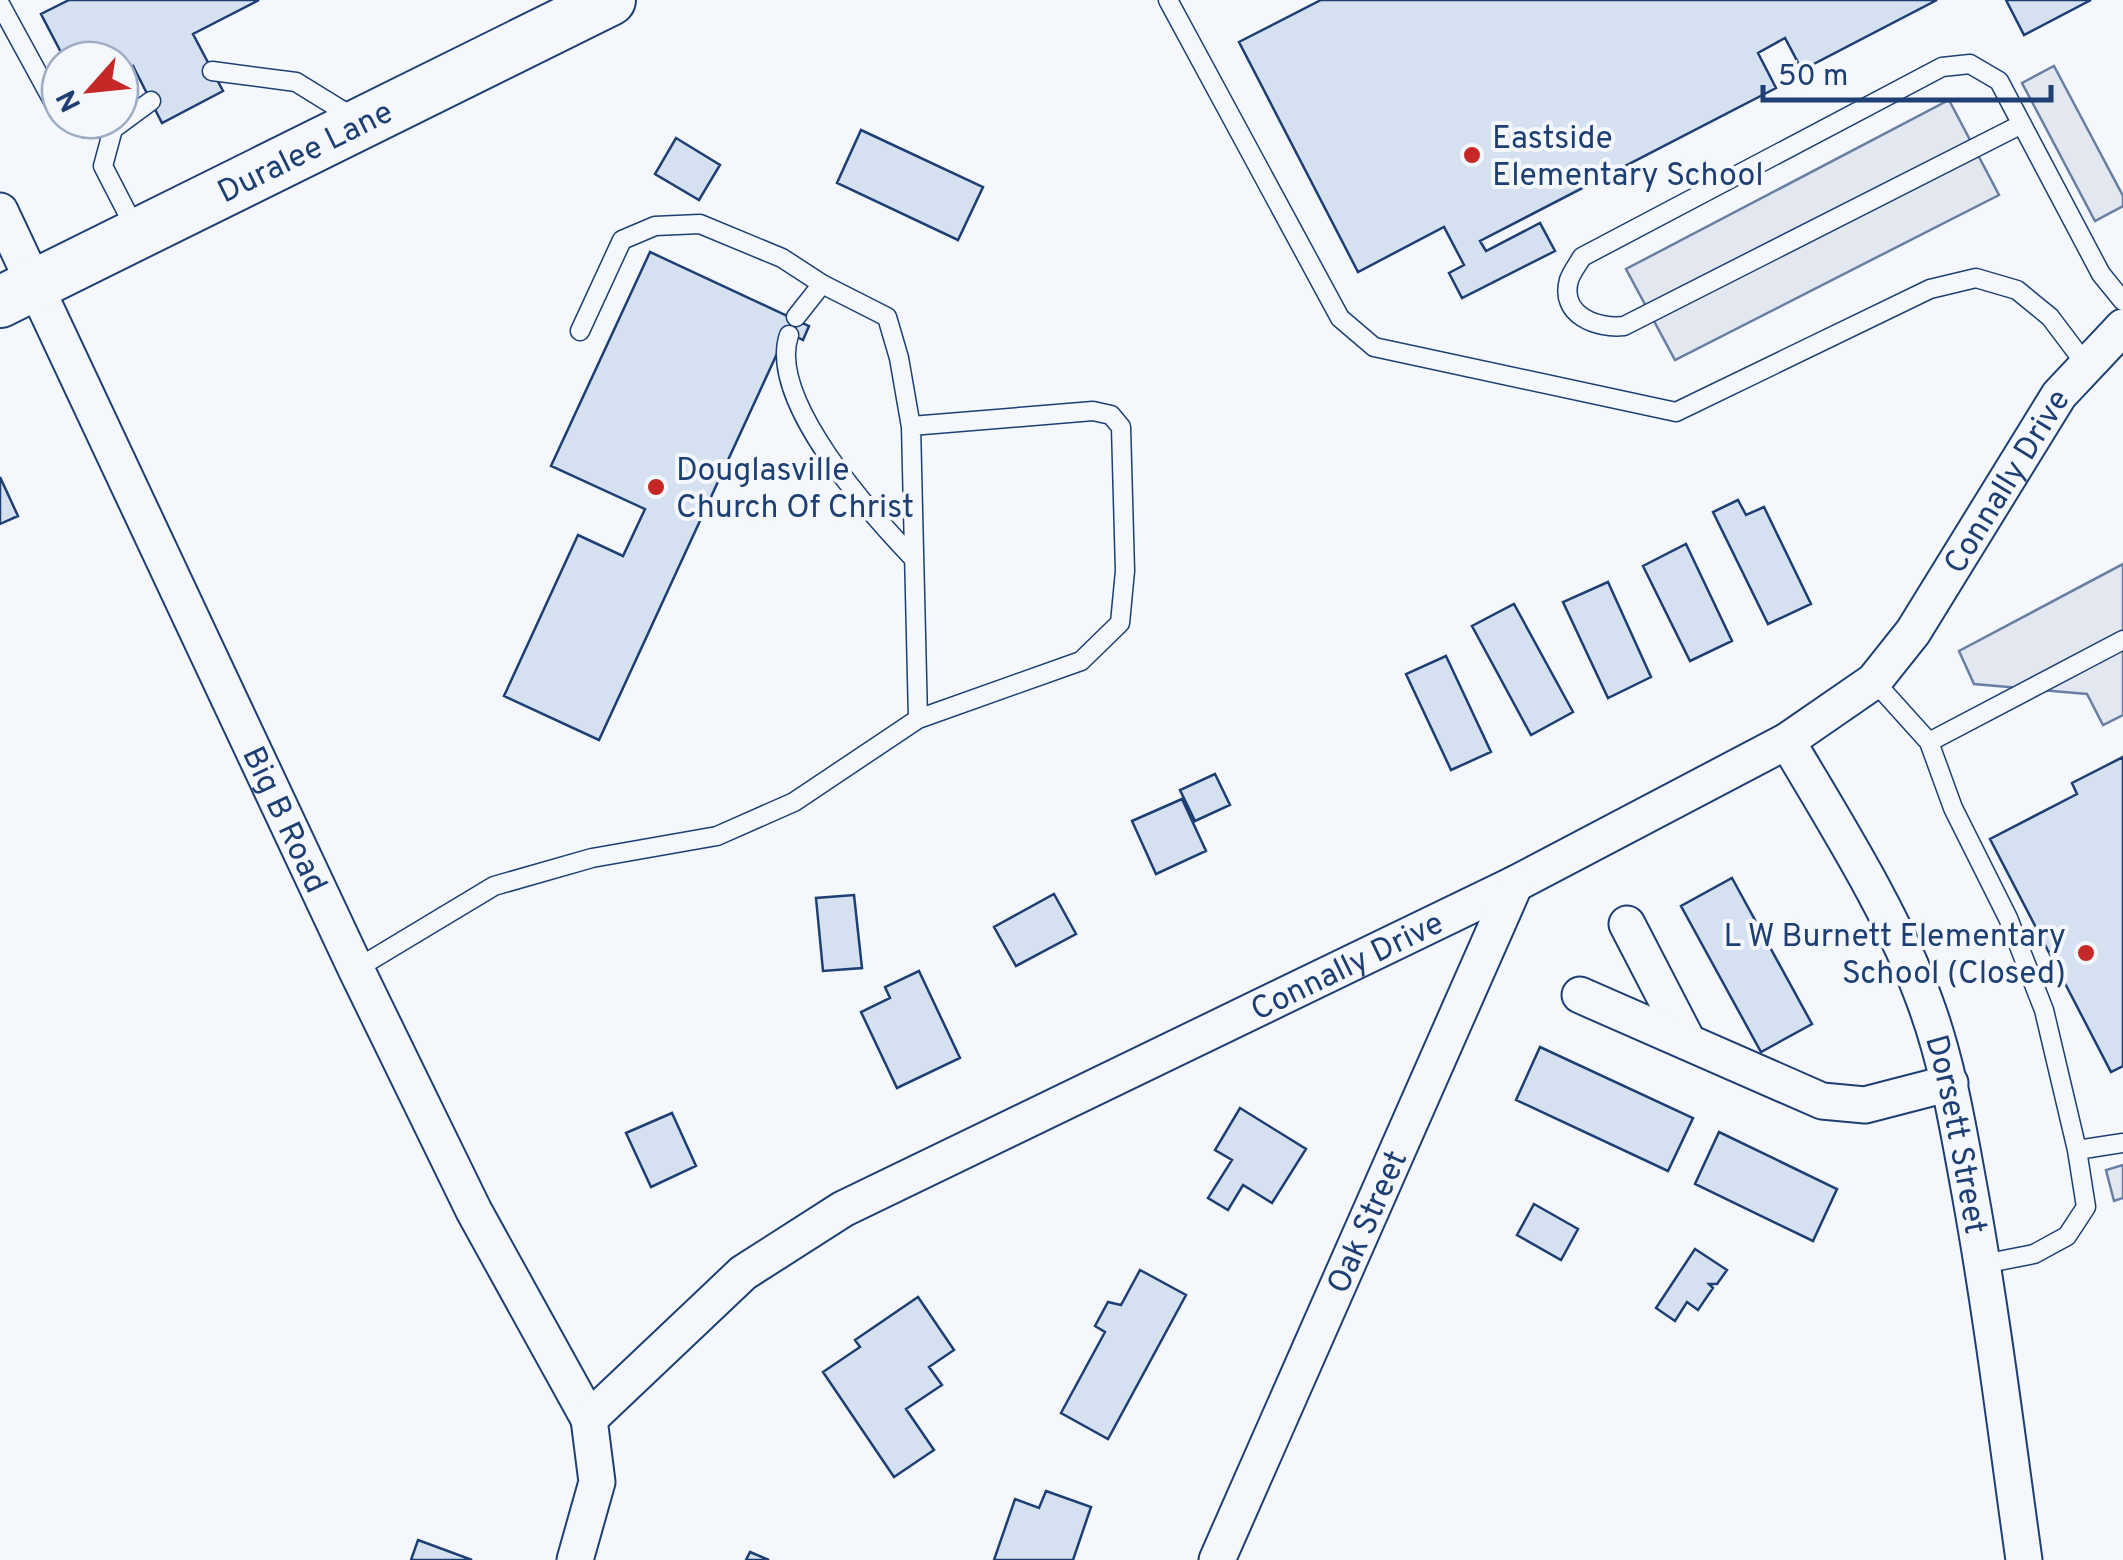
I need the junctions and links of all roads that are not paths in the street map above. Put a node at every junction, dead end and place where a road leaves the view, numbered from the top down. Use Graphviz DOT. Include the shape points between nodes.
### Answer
graph roads {
  1 [pos="610,0"];
  2 [pos="1168,0"];
  3 [pos="0,4"];
  4 [pos="212,71"];
  5 [pos="40,77"];
  6 [pos="151,101"];
  7 [pos="140,109"];
  8 [pos="360,122"];
  9 [pos="2022,124"];
  10 [pos="110,140"];
  11 [pos="0,211"];
  12 [pos="138,234"];
  13 [pos="822,284"];
  14 [pos="18,293"];
  15 [pos="2123,301"];
  16 [pos="2123,327"];
  17 [pos="580,331"];
  18 [pos="2087,366"];
  19 [pos="911,427"];
  20 [pos="914,559"];
  21 [pos="2123,640"];
  22 [pos="1874,680"];
  23 [pos="918,720"];
  24 [pos="1787,742"];
  25 [pos="1929,742"];
  26 [pos="1515,884"];
  27 [pos="1627,924"];
  28 [pos="356,969"];
  29 [pos="1580,995"];
  30 [pos="1688,1042"];
  31 [pos="1950,1083"];
  32 [pos="2123,1143"];
  33 [pos="2077,1150"];
  34 [pos="1983,1264"];
  35 [pos="590,1419"];
  36 [pos="576,1560"];
  37 [pos="1217,1560"];
  38 [pos="2024,1560"];
  1 -- 8 [label="street, Duralee Lane"];
  2 -- 18 [label="lane" via="1340,318 1374,347 1676,412 1930,289 1976,278 2017,290 2050,317"];
  3 -- 5 [label="lane"];
  4 -- 8 [label="lane" via="296,82"];
  6 -- 7 [label="lane"];
  8 -- 12 [label="street, Duralee Lane"];
  9 -- 9 [label="lane" via="1624,326 1602,328 1571,303 1568,282 1582,258 1942,67 1970,64 1999,81"];
  9 -- 15 [label="lane"];
  10 -- 12 [label="lane" via="103,166"];
  11 -- 14 [label="street, Big B Road"];
  12 -- 14 [label="street, Duralee Lane"];
  13 -- 17 [label="lane" via="782,258 700,224 655,226 622,240"];
  13 -- 19 [label="lane" via="887,316"];
  13 -- 20 [label="lane" via="785,346 792,393 870,514"];
  14 -- 28 [label="street, Big B Road"];
  16 -- 18 [label="street, Connally Drive"];
  18 -- 22 [label="street, Connally Drive" via="2058,394 1913,632"];
  19 -- 20 [label="lane"];
  19 -- 23 [label="lane" via="1093,411 1111,415 1121,427 1125,570 1120,623 1081,661"];
  20 -- 23 [label="lane"];
  21 -- 25 [label="lane"];
  22 -- 24 [label="street, Connally Drive"];
  22 -- 25 [label="lane"];
  23 -- 28 [label="lane" via="794,802 716,836 592,858 494,886"];
  24 -- 26 [label="street, Connally Drive"];
  24 -- 31 [label="street, Dorsett Street" via="1892,929 1925,1000"];
  25 -- 33 [label="lane" via="2044,1010"];
  26 -- 35 [label="street, Connally Drive" via="843,1209 744,1273"];
  26 -- 37 [label="street, Oak Street"];
  27 -- 30 [label="street"];
  28 -- 35 [label="street, Big B Road" via="474,1212"];
  29 -- 30 [label="street"];
  30 -- 31 [label="street" via="1822,1101 1866,1105"];
  31 -- 34 [label="street, Dorsett Street"];
  32 -- 33 [label="lane"];
  33 -- 34 [label="lane" via="2086,1208 2067,1236 2034,1254"];
  34 -- 38 [label="street, Dorsett Street"];
  35 -- 36 [label="street" via="597,1482"];
}
